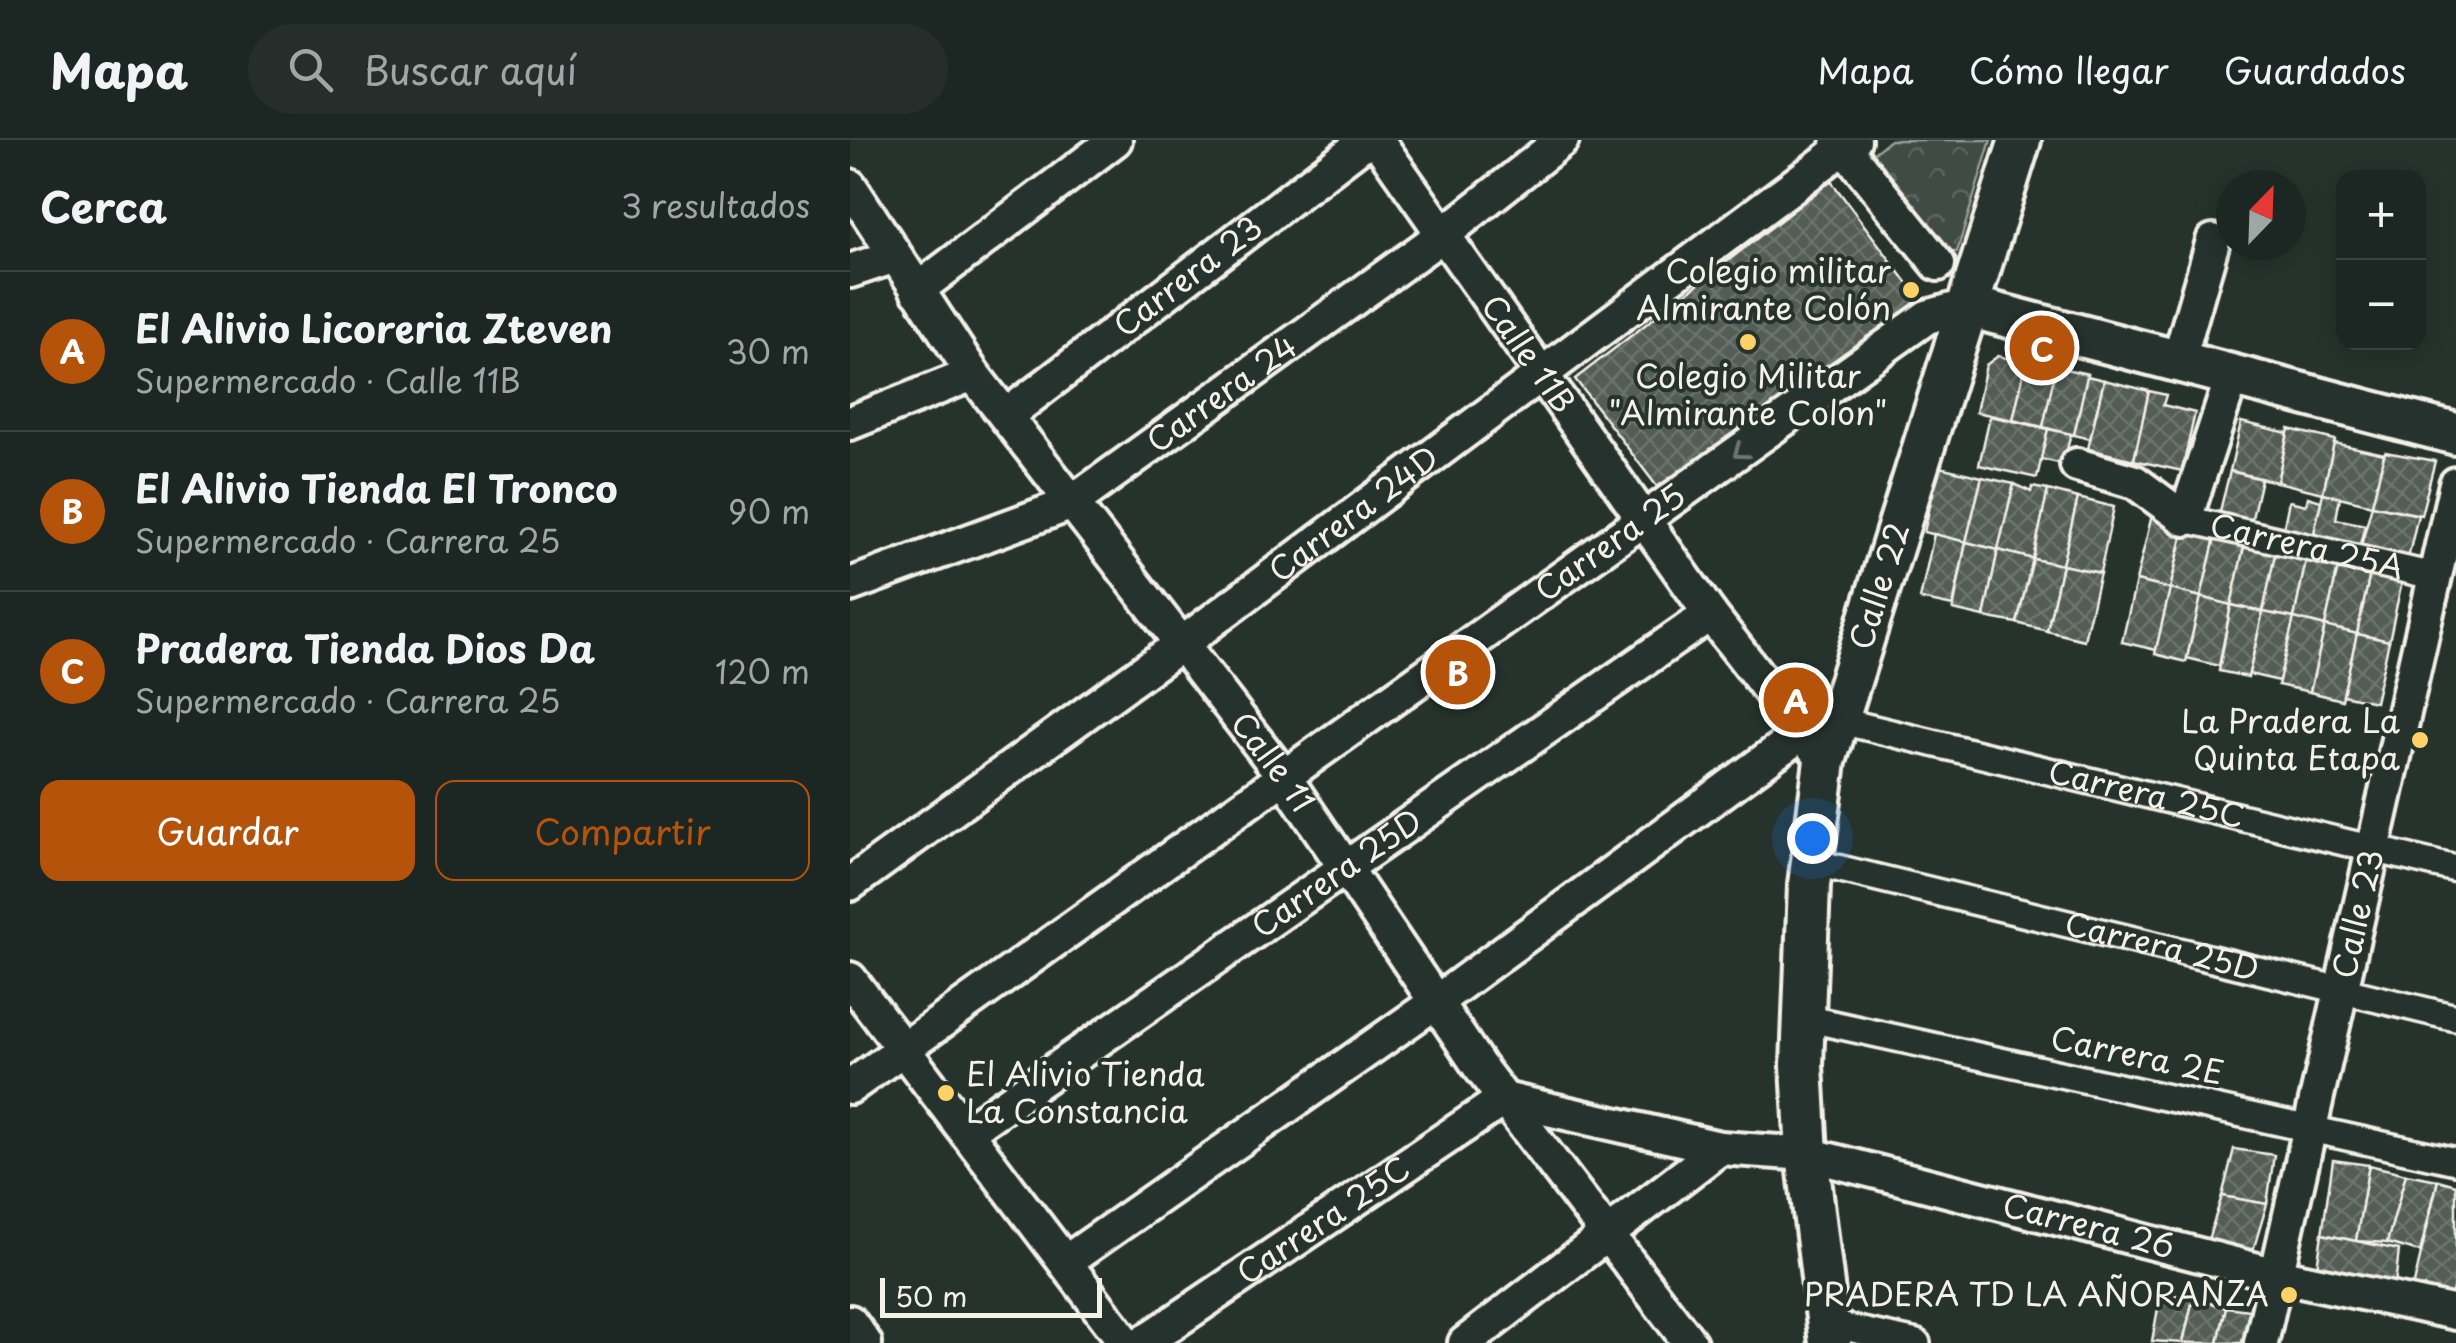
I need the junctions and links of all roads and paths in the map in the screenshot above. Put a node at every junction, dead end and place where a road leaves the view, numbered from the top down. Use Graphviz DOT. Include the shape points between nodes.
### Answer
graph roads {
  1 [pos="1115,140"];
  2 [pos="1367,140"];
  3 [pos="1377,140"];
  4 [pos="1562,140"];
  5 [pos="2020,140"];
  6 [pos="1845,142"];
  7 [pos="850,186"];
  8 [pos="1444,234"];
  9 [pos="2214,242"];
  10 [pos="892,256"];
  11 [pos="1938,264"];
  12 [pos="850,270"];
  13 [pos="917,290"];
  14 [pos="1967,306"];
  15 [pos="2179,359"];
  16 [pos="1540,371"];
  17 [pos="972,374"];
  18 [pos="2233,374"];
  19 [pos="1007,415"];
  20 [pos="850,424"];
  21 [pos="2456,434"];
  22 [pos="2077,465"];
  23 [pos="2456,484"];
  24 [pos="1070,504"];
  25 [pos="2185,519"];
  26 [pos="1645,521"];
  27 [pos="2433,576"];
  28 [pos="850,584"];
  29 [pos="1710,614"];
  30 [pos="1180,645"];
  31 [pos="1821,738"];
  32 [pos="1285,778"];
  33 [pos="2370,849"];
  34 [pos="1812,862"];
  35 [pos="1345,867"];
  36 [pos="2456,869"];
  37 [pos="850,884"];
  38 [pos="850,979"];
  39 [pos="2338,991"];
  40 [pos="1436,1002"];
  41 [pos="1804,1018"];
  42 [pos="2456,1018"];
  43 [pos="901,1046"];
  44 [pos="850,1086"];
  45 [pos="1504,1099"];
  46 [pos="2307,1126"];
  47 [pos="966,1132"];
  48 [pos="1720,1148"];
  49 [pos="1806,1154"];
  50 [pos="2456,1161"];
  51 [pos="1610,1236"];
  52 [pos="1067,1260"];
  53 [pos="2277,1275"];
  54 [pos="2456,1314"];
  55 [pos="850,1322"];
  56 [pos="1826,1336"];
  57 [pos="865,1343"];
  58 [pos="1126,1343"];
  59 [pos="1143,1343"];
  60 [pos="1466,1343"];
  61 [pos="1690,1343"];
  62 [pos="1917,1343"];
  63 [pos="2262,1343"];
  1 -- 13 [label="street"];
  2 -- 19 [label="street, Carrera 23"];
  3 -- 8 [label="street, Calle 11B"];
  4 -- 8 [label="street, Carrera 24"];
  5 -- 14 [label="street, Calle 22"];
  6 -- 11 [label="street"];
  6 -- 16 [label="street, Carrera 24D"];
  7 -- 10 [label="street, Calle 11"];
  8 -- 16 [label="street, Calle 11B"];
  8 -- 24 [label="street, Carrera 24"];
  9 -- 15 [label="street"];
  10 -- 12 [label="street"];
  10 -- 13 [label="street, Calle 11"];
  13 -- 17 [label="street, Calle 11"];
  14 -- 15 [label="street"];
  14 -- 26 [label="street, Carrera 25, one-way" via="1927,316"];
  14 -- 31 [label="street, Calle 22"];
  15 -- 18 [label="street"];
  16 -- 26 [label="street, Calle 11B"];
  16 -- 30 [label="street, Carrera 24D"];
  17 -- 19 [label="street, Calle 11"];
  17 -- 20 [label="street"];
  18 -- 21 [label="street"];
  18 -- 25 [label="street"];
  19 -- 24 [label="street, Calle 11"];
  22 -- 25 [label="street, Carrera 25A" via="2135,482"];
  23 -- 27 [label="street, Calle 23"];
  24 -- 28 [label="street, Carrera 24"];
  24 -- 30 [label="street, Calle 11"];
  25 -- 27 [label="street, Carrera 25A"];
  26 -- 29 [label="street, Calle 11B"];
  26 -- 32 [label="street, Carrera 25"];
  27 -- 33 [label="street, Calle 23"];
  29 -- 31 [label="street, Calle 11B"];
  29 -- 35 [label="street, Carrera 25D"];
  30 -- 32 [label="street, Calle 11"];
  30 -- 37 [label="street, Carrera 24D"];
  31 -- 33 [label="street, Carrera 25C"];
  31 -- 34 [label="street, Calle 22"];
  31 -- 40 [label="street"];
  32 -- 35 [label="street, Calle 11"];
  32 -- 43 [label="street, Carrera 25"];
  33 -- 36 [label="street, Carrera 25C"];
  33 -- 39 [label="street, Calle 23"];
  34 -- 39 [label="street, Carrera 25D"];
  34 -- 41 [label="street, Calle 22"];
  35 -- 40 [label="street, Calle 11"];
  35 -- 47 [label="street, Carrera 25D"];
  38 -- 43 [label="street"];
  39 -- 42 [label="street, Carrera 25D"];
  39 -- 46 [label="street, Calle 23"];
  40 -- 45 [label="street, Calle 11"];
  40 -- 52 [label="street"];
  41 -- 46 [label="street, Carrera 2E"];
  41 -- 49 [label="street, Calle 22"];
  43 -- 44 [label="street, Carrera 25"];
  43 -- 47 [label="street"];
  45 -- 48 [label="street, Carrera 26"];
  45 -- 51 [label="street, Calle 11"];
  45 -- 59 [label="street, Carrera 25C"];
  46 -- 50 [label="street, Carrera 2E"];
  46 -- 53 [label="street, Calle 23"];
  47 -- 52 [label="street"];
  48 -- 49 [label="street, Carrera 26"];
  48 -- 51 [label="street"];
  49 -- 53 [label="street, Carrera 26"];
  49 -- 56 [label="street, Calle 22"];
  51 -- 60 [label="street"];
  51 -- 61 [label="street, Calle 11"];
  52 -- 58 [label="street"];
  53 -- 54 [label="street, Carrera 26"];
  53 -- 63 [label="street, Calle 23"];
  55 -- 57 [label="street"];
  56 -- 62 [label="street"];
}
